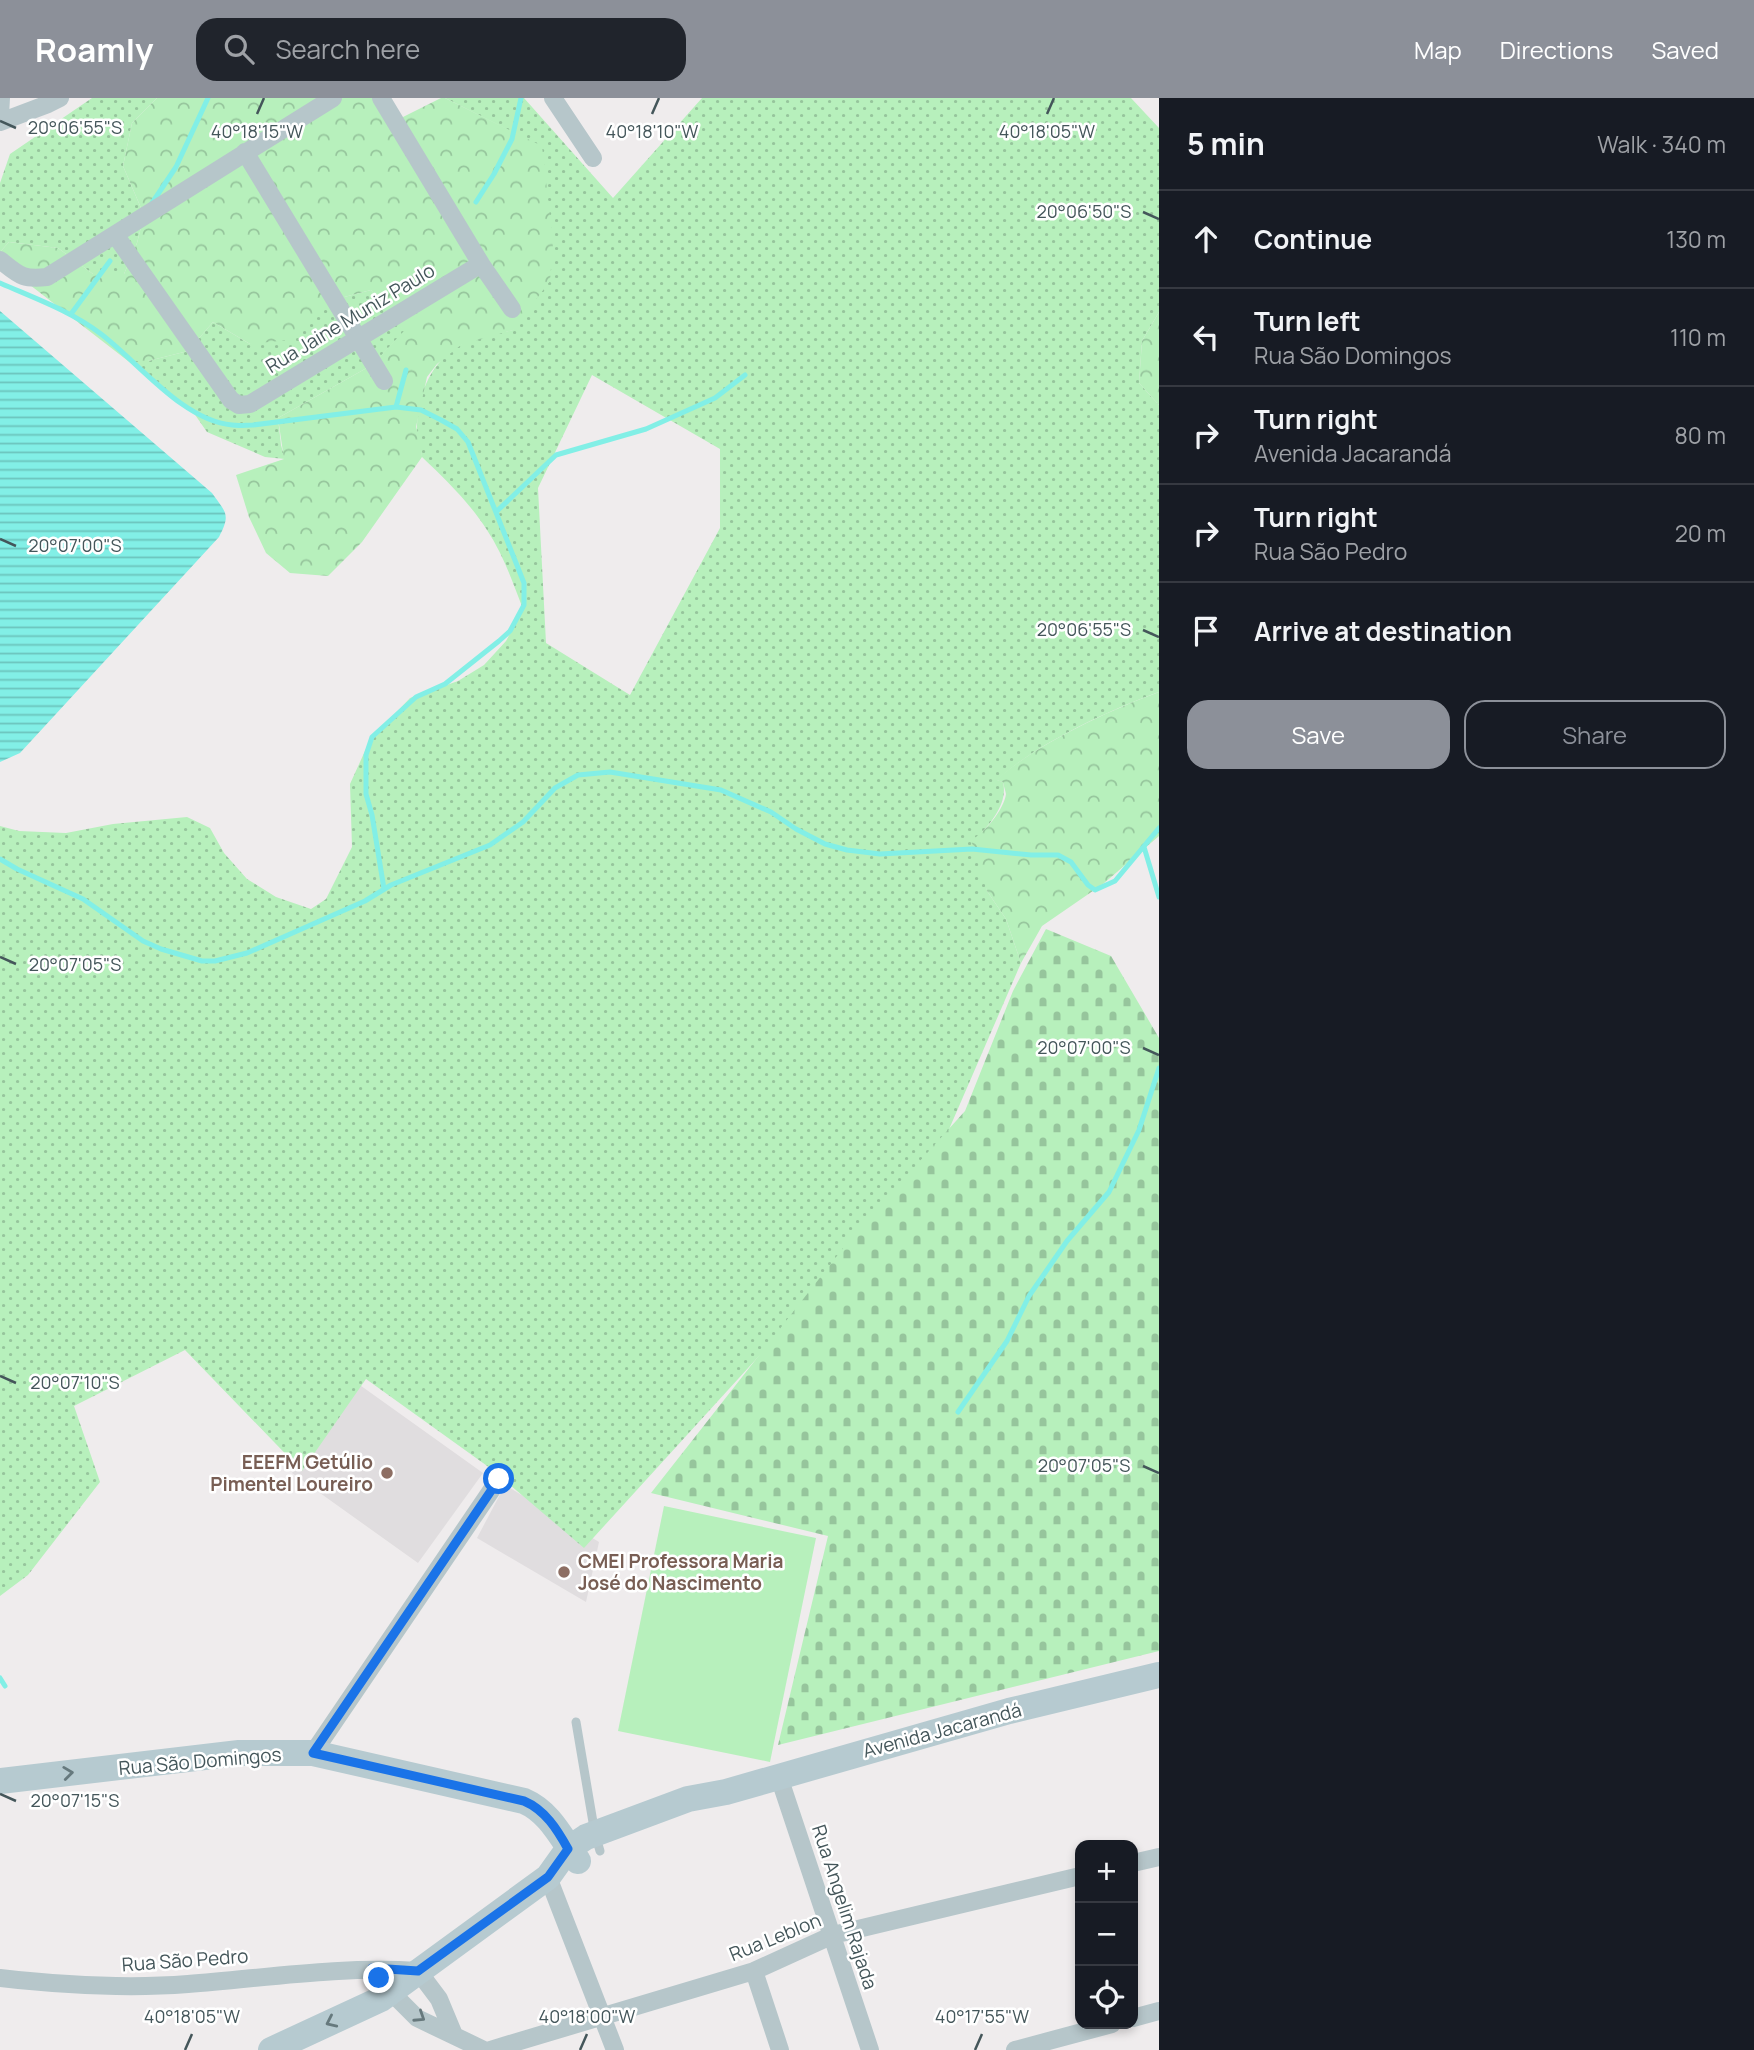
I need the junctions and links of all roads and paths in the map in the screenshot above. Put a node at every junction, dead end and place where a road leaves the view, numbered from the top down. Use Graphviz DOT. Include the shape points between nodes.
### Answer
graph roads {
  1 [pos="1,98"];
  2 [pos="60,98"];
  3 [pos="333,98"];
  4 [pos="381,98"];
  5 [pos="553,98"];
  6 [pos="0,115"];
  7 [pos="0,122"];
  8 [pos="245,152"];
  9 [pos="593,158"];
  10 [pos="116,236"];
  11 [pos="0,260"];
  12 [pos="481,264"];
  13 [pos="512,309"];
  14 [pos="358,338"];
  15 [pos="384,382"];
  16 [pos="499,1479"];
  17 [pos="1159,1675"];
  18 [pos="576,1722"];
  19 [pos="313,1753"];
  20 [pos="779,1777"];
  21 [pos="0,1781"];
  22 [pos="585,1849"];
  23 [pos="1159,1857"];
  24 [pos="1138,1862"];
  25 [pos="548,1877"];
  26 [pos="1075,1877"];
  27 [pos="833,1935"];
  28 [pos="372,1968"];
  29 [pos="754,1970"];
  30 [pos="418,1971"];
  31 [pos="0,1978"];
  32 [pos="386,1995"];
  33 [pos="1159,2011"];
  34 [pos="603,2016"];
  35 [pos="1138,2017"];
  36 [pos="1093,2029"];
  37 [pos="454,2035"];
  38 [pos="271,2050"];
  39 [pos="484,2050"];
  40 [pos="490,2050"];
  41 [pos="615,2050"];
  42 [pos="780,2050"];
  43 [pos="870,2050"];
  44 [pos="1015,2050"];
  1 -- 6 [label="street"];
  2 -- 7 [label="street"];
  3 -- 8 [label="street"];
  4 -- 12 [label="street"];
  5 -- 9 [label="street"];
  8 -- 10 [label="street"];
  8 -- 14 [label="street"];
  10 -- 11 [label="street" via="47,277 29,279"];
  10 -- 14 [label="street, Rua Jaine Muniz Paulo" via="231,400 239,405 250,404"];
  12 -- 13 [label="street"];
  12 -- 14 [label="street, Rua Jaine Muniz Paulo"];
  14 -- 15 [label="street"];
  16 -- 19 [label="street"];
  17 -- 20 [label="main road, Avenida Jacarandá" via="997,1714"];
  18 -- 22 [label="lane"];
  21 -- 19 [label="main road, Rua São Domingos, one-way" via="239,1754"];
  19 -- 22 [label="main road, Rua São Domingos" via="524,1801"];
  20 -- 22 [label="main road, Avenida Jacarandá" via="688,1799"];
  20 -- 27 [label="street, Rua Angelim Rajada"];
  22 -- 25 [label="main road"];
  23 -- 24 [label="street"];
  25 -- 30 [label="main road"];
  25 -- 34 [label="street"];
  26 -- 27 [label="street, Rua Leblon"];
  27 -- 29 [label="street, Rua Leblon"];
  27 -- 43 [label="street, Rua Angelim Rajada"];
  28 -- 30 [label="street, Rua São Pedro"];
  28 -- 31 [label="street, Rua São Pedro" via="186,1984 75,1986"];
  28 -- 32 [label="street"];
  29 -- 34 [label="street, Rua Leblon"];
  29 -- 42 [label="street"];
  30 -- 32 [label="main road"];
  30 -- 37 [label="street" via="439,1999"];
  32 -- 37 [label="street, one-way" via="417,2018"];
  32 -- 38 [label="main road, one-way"];
  33 -- 35 [label="street"];
  34 -- 40 [label="street, Rua Leblon"];
  34 -- 41 [label="street"];
  36 -- 44 [label="street"];
  37 -- 39 [label="street"];
}
